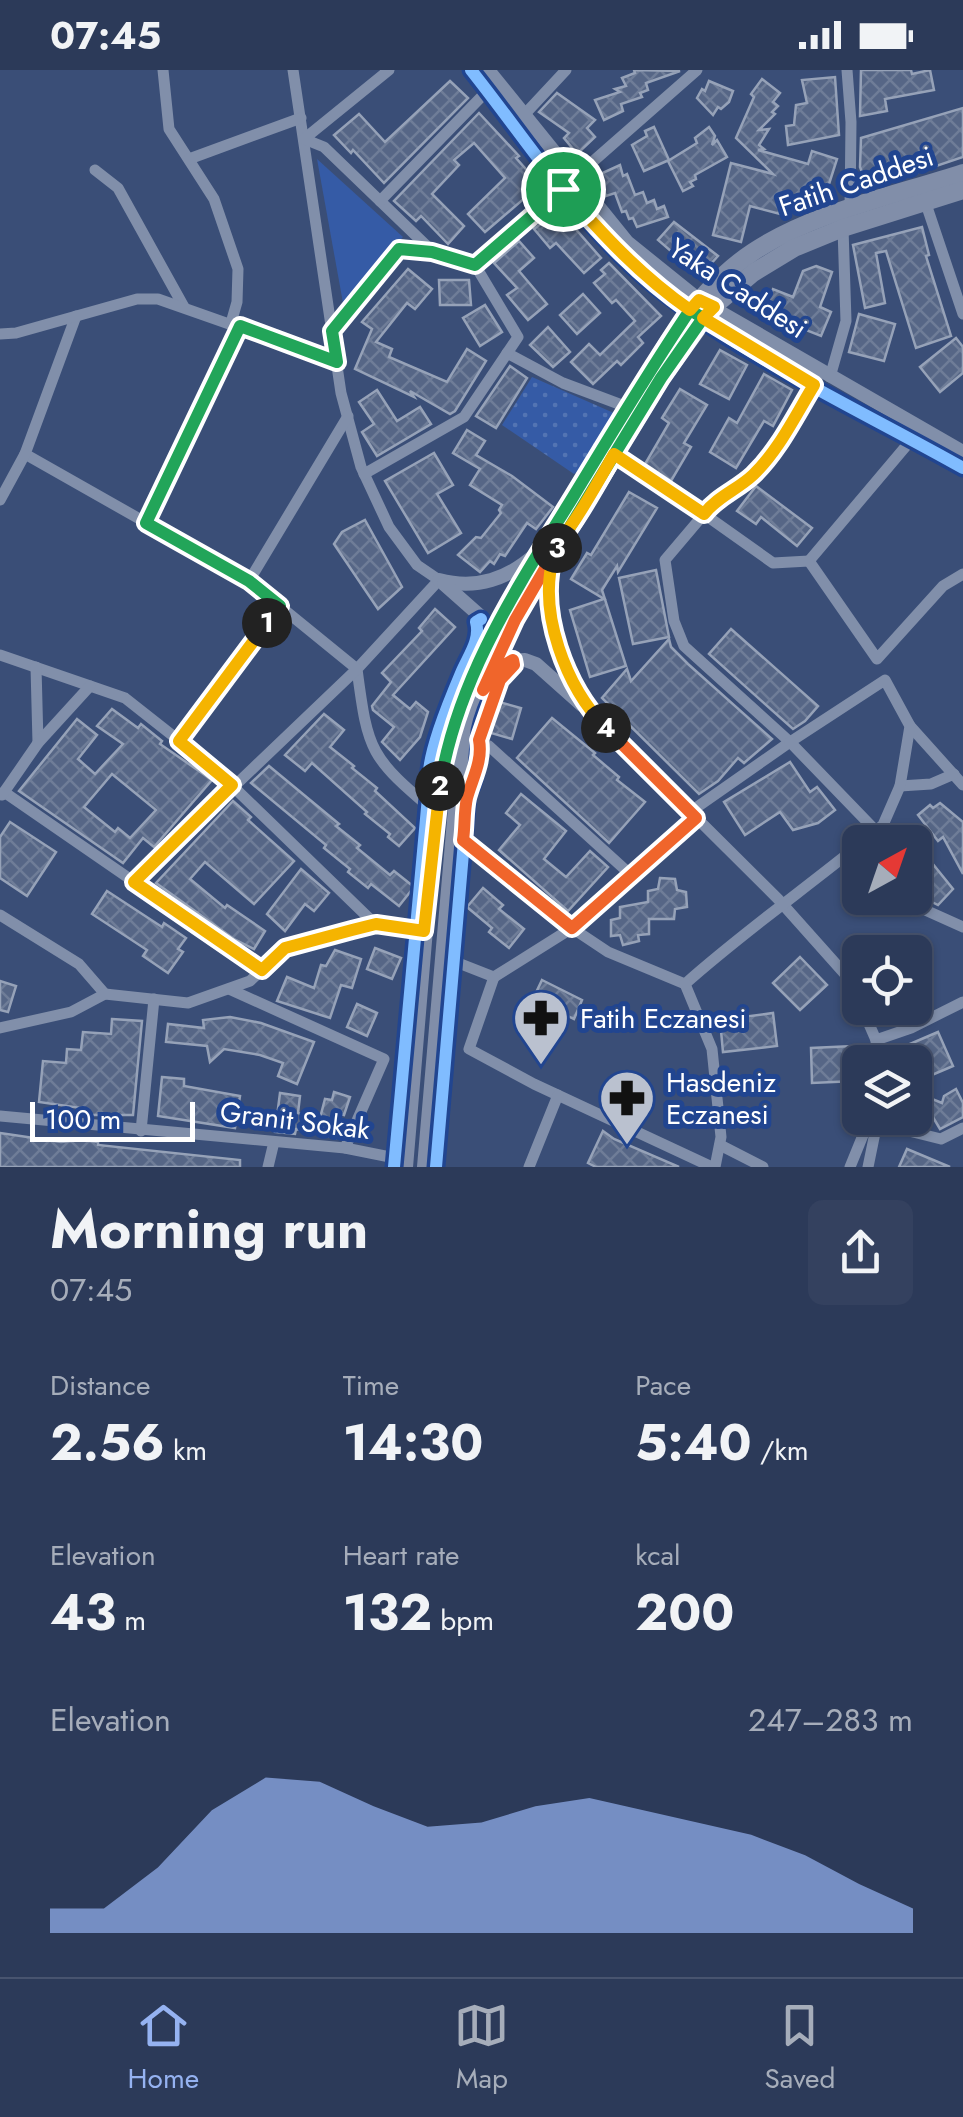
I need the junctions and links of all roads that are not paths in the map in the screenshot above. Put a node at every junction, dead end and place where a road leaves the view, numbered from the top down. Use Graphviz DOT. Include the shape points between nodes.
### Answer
graph roads {
  1 [pos="163,70"];
  2 [pos="293,70"];
  3 [pos="389,70"];
  4 [pos="471,70"];
  5 [pos="488,70"];
  6 [pos="566,70"];
  7 [pos="697,70"];
  8 [pos="847,70"];
  9 [pos="487,91"];
  10 [pos="524,115"];
  11 [pos="301,118"];
  12 [pos="304,139"];
  13 [pos="188,159"];
  14 [pos="95,170"];
  15 [pos="963,174"];
  16 [pos="568,184"];
  17 [pos="963,190"];
  18 [pos="380,201"];
  19 [pos="925,201"];
  20 [pos="850,210"];
  21 [pos="842,228"];
  22 [pos="432,252"];
  23 [pos="475,265"];
  24 [pos="184,307"];
  25 [pos="701,309"];
  26 [pos="963,314"];
  27 [pos="76,316"];
  28 [pos="236,324"];
  29 [pos="332,331"];
  30 [pos="0,334"];
  31 [pos="506,354"];
  32 [pos="337,362"];
  33 [pos="830,377"];
  34 [pos="814,385"];
  35 [pos="627,407"];
  36 [pos="348,416"];
  37 [pos="912,439"];
  38 [pos="963,452"];
  39 [pos="25,454"];
  40 [pos="614,454"];
  41 [pos="963,468"];
  42 [pos="364,474"];
  43 [pos="0,500"];
  44 [pos="704,514"];
  45 [pos="146,523"];
  46 [pos="548,551"];
  47 [pos="808,562"];
  48 [pos="963,574"];
  49 [pos="439,580"];
  50 [pos="249,581"];
  51 [pos="280,606"];
  52 [pos="484,649"];
  53 [pos="0,655"];
  54 [pos="877,659"];
  55 [pos="36,668"];
  56 [pos="357,668"];
  57 [pos="885,680"];
  58 [pos="90,686"];
  59 [pos="476,688"];
  60 [pos="594,716"];
  61 [pos="910,726"];
  62 [pos="179,741"];
  63 [pos="790,742"];
  64 [pos="38,743"];
  65 [pos="489,746"];
  66 [pos="954,774"];
  67 [pos="232,785"];
  68 [pos="963,785"];
  69 [pos="900,786"];
  70 [pos="2,795"];
  71 [pos="436,812"];
  72 [pos="693,815"];
  73 [pos="870,825"];
  74 [pos="883,825"];
  75 [pos="454,833"];
  76 [pos="842,859"];
  77 [pos="631,875"];
  78 [pos="134,882"];
  79 [pos="784,906"];
  80 [pos="932,913"];
  81 [pos="0,916"];
  82 [pos="376,924"];
  83 [pos="963,926"];
  84 [pos="572,928"];
  85 [pos="424,931"];
  86 [pos="444,957"];
  87 [pos="262,970"];
  88 [pos="842,971"];
  89 [pos="494,977"];
  90 [pos="685,984"];
  91 [pos="229,989"];
  92 [pos="105,994"];
  93 [pos="154,999"];
  94 [pos="963,1002"];
  95 [pos="870,1025"];
  96 [pos="0,1028"];
  97 [pos="876,1040"];
  98 [pos="876,1045"];
  99 [pos="558,1095"];
  100 [pos="0,1116"];
  101 [pos="963,1128"];
  102 [pos="141,1131"];
  103 [pos="865,1135"];
  104 [pos="871,1135"];
  105 [pos="926,1135"];
  106 [pos="274,1142"];
  107 [pos="720,1145"];
  108 [pos="345,1148"];
  109 [pos="405,1164"];
  110 [pos="268,1167"];
  111 [pos="426,1167"];
  112 [pos="529,1167"];
  113 [pos="714,1167"];
  114 [pos="762,1167"];
  115 [pos="850,1167"];
  116 [pos="868,1167"];
  1 -- 13 [label="street" via="169,128"];
  2 -- 11 [label="street"];
  3 -- 12 [label="street"];
  4 -- 9 [label="street, Yaka Caddesi"];
  5 -- 10 [label="street, Yaka Caddesi"];
  6 -- 10 [label="street"];
  7 -- 16 [label="street"];
  8 -- 20 [label="street"];
  9 -- 16 [label="street, Yaka Caddesi"];
  9 -- 18 [label="street"];
  10 -- 16 [label="street, Yaka Caddesi"];
  11 -- 12 [label="street"];
  11 -- 13 [label="street"];
  12 -- 18 [label="street" via="324,147"];
  12 -- 29 [label="street"];
  13 -- 28 [label="street" via="214,200 238,268"];
  14 -- 24 [label="street" via="118,188"];
  15 -- 20 [label="main road, Fatih Caddesi"];
  16 -- 23 [label="street"];
  16 -- 25 [label="street, Yaka Caddesi"];
  17 -- 19 [label="main road, Fatih Caddesi"];
  18 -- 22 [label="street"];
  19 -- 21 [label="main road, Fatih Caddesi"];
  19 -- 26 [label="street"];
  20 -- 25 [label="main road, Fatih Caddesi" via="763,246 730,269"];
  21 -- 25 [label="main road, Fatih Caddesi" via="773,260"];
  21 -- 33 [label="street" via="846,321"];
  22 -- 23 [label="street"];
  22 -- 29 [label="street" via="399,249"];
  23 -- 31 [label="street" via="518,337"];
  24 -- 27 [label="street" via="137,299"];
  24 -- 28 [label="street"];
  25 -- 33 [label="street, Yaka Caddesi"];
  25 -- 34 [label="street, Yaka Caddesi"];
  25 -- 35 [label="main road, Fatih Caddesi"];
  25 -- 40 [label="main road, Fatih Caddesi"];
  27 -- 30 [label="street"];
  27 -- 39 [label="street"];
  28 -- 32 [label="street"];
  28 -- 45 [label="street"];
  29 -- 32 [label="street"];
  31 -- 35 [label="street"];
  31 -- 42 [label="street" via="464,417"];
  32 -- 36 [label="street"];
  33 -- 38 [label="street, Yaka Caddesi"];
  34 -- 37 [label="street, Yaka Caddesi"];
  34 -- 44 [label="street" via="773,454"];
  35 -- 46 [label="main road, Fatih Caddesi"];
  36 -- 42 [label="street"];
  36 -- 50 [label="street"];
  37 -- 41 [label="street, Yaka Caddesi"];
  37 -- 47 [label="street"];
  39 -- 43 [label="street"];
  39 -- 45 [label="street"];
  40 -- 44 [label="street"];
  40 -- 46 [label="main road, Fatih Caddesi"];
  42 -- 49 [label="street" via="389,527 417,565"];
  44 -- 47 [label="street" via="773,563"];
  44 -- 63 [label="street" via="664,560 674,621 684,646"];
  45 -- 50 [label="street"];
  46 -- 49 [label="street" via="489,582"];
  46 -- 52 [label="main road, Fatih Caddesi"];
  46 -- 59 [label="main road, Fatih Caddesi"];
  46 -- 60 [label="street" via="558,642"];
  47 -- 54 [label="street"];
  48 -- 54 [label="street" via="943,586"];
  49 -- 52 [label="street" via="479,615"];
  49 -- 56 [label="street"];
  50 -- 51 [label="street"];
  51 -- 56 [label="street"];
  51 -- 62 [label="street"];
  52 -- 59 [label="main road, Fatih Caddesi"];
  53 -- 55 [label="street"];
  54 -- 57 [label="street"];
  55 -- 58 [label="street"];
  55 -- 64 [label="street"];
  56 -- 67 [label="street"];
  56 -- 71 [label="street" via="370,745 391,774"];
  57 -- 61 [label="street"];
  57 -- 63 [label="street"];
  58 -- 62 [label="street" via="125,698"];
  58 -- 64 [label="street"];
  59 -- 60 [label="street" via="506,663 525,660"];
  59 -- 71 [label="main road" via="444,761"];
  59 -- 75 [label="main road"];
  60 -- 72 [label="street"];
  61 -- 66 [label="street"];
  61 -- 69 [label="street"];
  62 -- 67 [label="street"];
  63 -- 72 [label="street"];
  63 -- 73 [label="street"];
  64 -- 70 [label="street"];
  65 -- 77 [label="street"];
  66 -- 68 [label="street"];
  66 -- 69 [label="street"];
  67 -- 78 [label="street"];
  67 -- 82 [label="street"];
  69 -- 74 [label="street"];
  70 -- 78 [label="street"];
  71 -- 85 [label="main road"];
  72 -- 77 [label="street"];
  72 -- 79 [label="street"];
  75 -- 84 [label="street"];
  75 -- 86 [label="main road"];
  76 -- 79 [label="street"];
  77 -- 84 [label="street"];
  78 -- 87 [label="street"];
  79 -- 88 [label="street"];
  79 -- 90 [label="street"];
  80 -- 83 [label="street"];
  81 -- 92 [label="street" via="79,964"];
  82 -- 85 [label="street"];
  82 -- 87 [label="street" via="285,948"];
  84 -- 89 [label="street"];
  84 -- 90 [label="street" via="608,952"];
  85 -- 109 [label="main road"];
  86 -- 89 [label="street"];
  86 -- 111 [label="main road"];
  87 -- 91 [label="street"];
  89 -- 99 [label="street" via="469,1049"];
  90 -- 107 [label="street" via="712,1049"];
  91 -- 93 [label="street" via="188,1003"];
  91 -- 108 [label="street" via="384,1059"];
  92 -- 93 [label="street"];
  92 -- 96 [label="street" via="71,1012"];
  93 -- 102 [label="street"];
  94 -- 97 [label="street"];
  95 -- 97 [label="street"];
  97 -- 98 [label="street"];
  99 -- 112 [label="street"];
  99 -- 113 [label="street"];
  100 -- 102 [label="street, Granit Sokak"];
  101 -- 105 [label="street" via="941,1139"];
  102 -- 106 [label="street, Granit Sokak"];
  103 -- 115 [label="street"];
  104 -- 116 [label="street"];
  106 -- 108 [label="street, Granit Sokak"];
  106 -- 110 [label="street"];
  107 -- 113 [label="street"];
  107 -- 114 [label="street"];
  108 -- 109 [label="street, Granit Sokak"];
}
